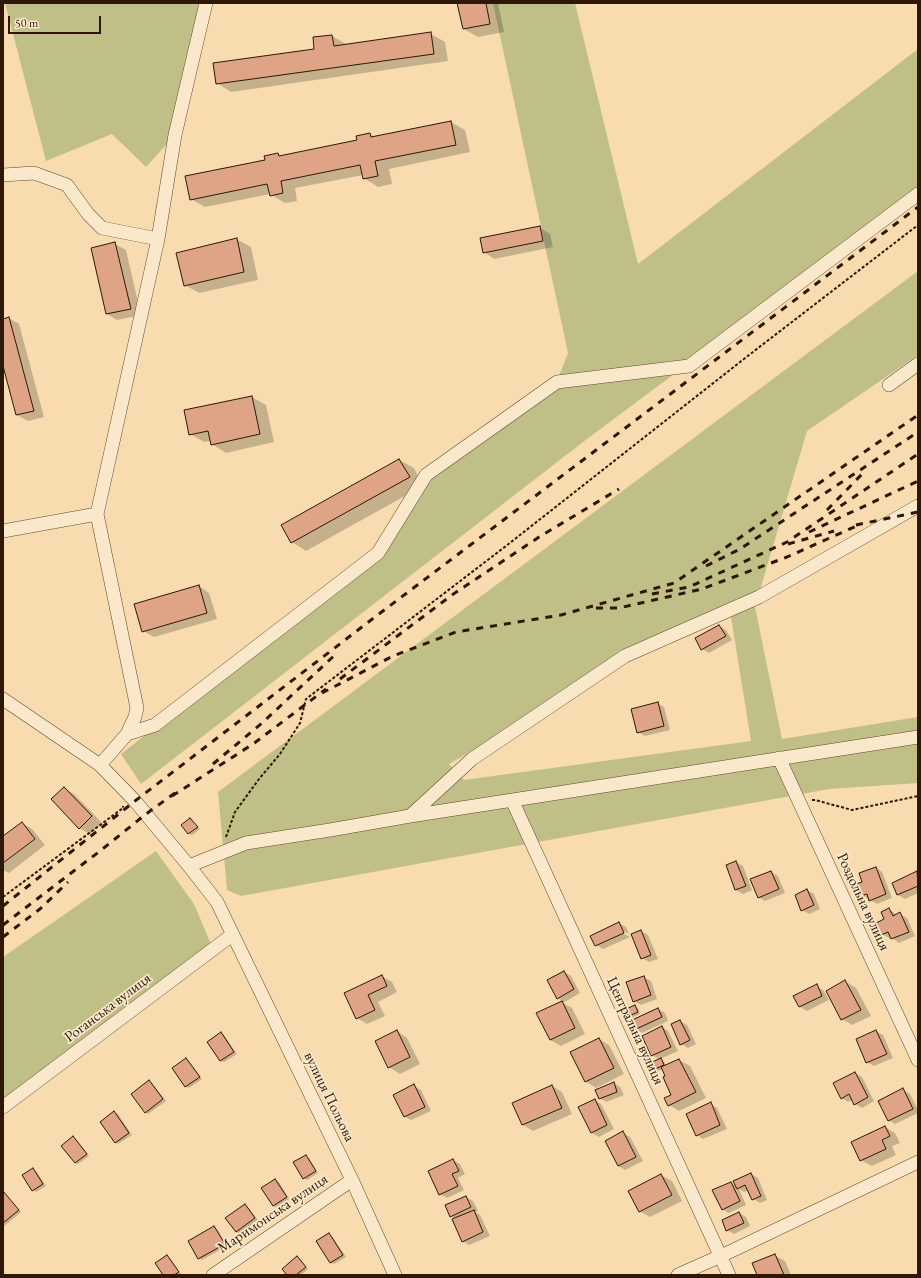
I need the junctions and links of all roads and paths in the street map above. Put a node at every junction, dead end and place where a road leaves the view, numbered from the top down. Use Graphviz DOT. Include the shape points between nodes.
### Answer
graph roads {
  1 [pos="206,3"];
  2 [pos="3,175"];
  3 [pos="918,194"];
  4 [pos="918,226"];
  5 [pos="158,239"];
  6 [pos="918,364"];
  7 [pos="889,385"];
  8 [pos="918,506"];
  9 [pos="97,514"];
  10 [pos="3,531"];
  11 [pos="3,699"];
  12 [pos="127,734"];
  13 [pos="918,737"];
  14 [pos="779,758"];
  15 [pos="100,765"];
  16 [pos="918,796"];
  17 [pos="512,800"];
  18 [pos="122,802"];
  19 [pos="800,804"];
  20 [pos="410,816"];
  21 [pos="220,853"];
  22 [pos="189,866"];
  23 [pos="3,897"];
  24 [pos="232,935"];
  25 [pos="918,1060"];
  26 [pos="3,1107"];
  27 [pos="918,1162"];
  28 [pos="352,1180"];
  29 [pos="721,1256"];
  30 [pos="213,1275"];
  31 [pos="395,1275"];
  32 [pos="678,1275"];
  33 [pos="729,1275"];
  1 -- 5 [label="street" via="176,135"];
  2 -- 5 [label="street" via="34,174 67,185 88,214 102,228"];
  3 -- 12 [label="street" via="689,366 557,382 426,475 378,553 155,725"];
  4 -- 21 [label="path" via="306,699 300,724 235,812"];
  5 -- 9 [label="street"];
  6 -- 7 [label="street"];
  8 -- 20 [label="street" via="759,597 625,656 472,759"];
  9 -- 10 [label="street"];
  9 -- 12 [label="street" via="137,708"];
  11 -- 15 [label="street, вулиця Польова"];
  12 -- 15 [label="street"];
  13 -- 14 [label="street"];
  14 -- 17 [label="street"];
  14 -- 19 [label="street, Роздольна вулиця"];
  15 -- 22 [label="street, вулиця Польова" via="136,801"];
  16 -- 19 [label="path" via="852,810 815,800"];
  17 -- 20 [label="street"];
  17 -- 29 [label="street, Центральна вулиця"];
  18 -- 23 [label="path" via="123,808"];
  19 -- 25 [label="street, Роздольна вулиця"];
  20 -- 21 [label="street" via="246,843"];
  21 -- 22 [label="street"];
  22 -- 24 [label="street, вулиця Польова" via="217,902"];
  24 -- 26 [label="street, Роганська вулиця"];
  24 -- 28 [label="street, вулиця Польова"];
  27 -- 29 [label="street"];
  28 -- 30 [label="street, Маримонська вулиця"];
  28 -- 31 [label="street, вулиця Польова"];
  29 -- 32 [label="street"];
  29 -- 33 [label="street, Центральна вулиця"];
}
